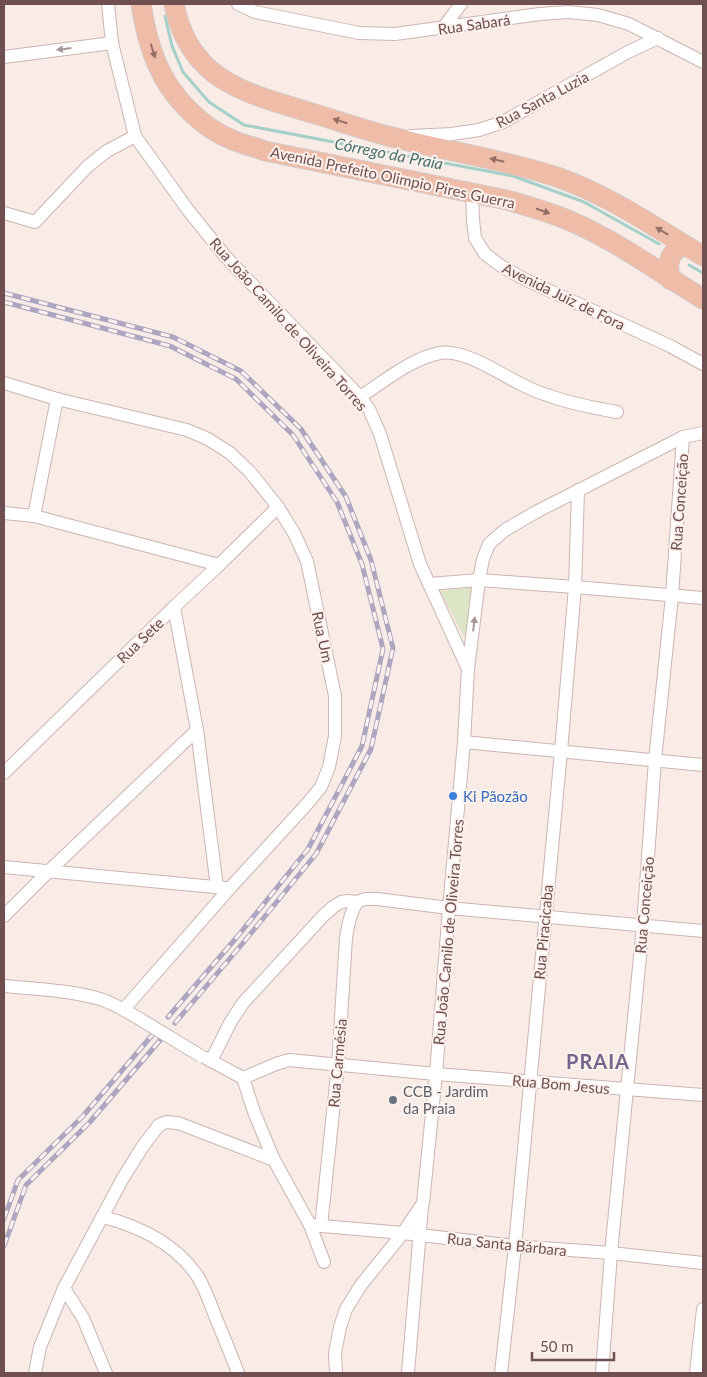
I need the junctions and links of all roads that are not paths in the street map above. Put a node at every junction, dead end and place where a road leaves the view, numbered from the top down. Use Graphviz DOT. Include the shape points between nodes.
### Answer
graph roads {
  1 [pos="108,4"];
  2 [pos="141,4"];
  3 [pos="174,4"];
  4 [pos="238,4"];
  5 [pos="461,4"];
  6 [pos="443,28"];
  7 [pos="658,38"];
  8 [pos="112,43"];
  9 [pos="4,57"];
  10 [pos="703,62"];
  11 [pos="135,136"];
  12 [pos="389,136"];
  13 [pos="472,193"];
  14 [pos="4,213"];
  15 [pos="683,244"];
  16 [pos="703,256"];
  17 [pos="672,280"];
  18 [pos="703,299"];
  19 [pos="703,364"];
  20 [pos="4,383"];
  21 [pos="360,397"];
  22 [pos="57,399"];
  23 [pos="617,412"];
  24 [pos="703,433"];
  25 [pos="683,437"];
  26 [pos="578,490"];
  27 [pos="278,507"];
  28 [pos="4,513"];
  29 [pos="34,516"];
  30 [pos="219,565"];
  31 [pos="479,580"];
  32 [pos="428,584"];
  33 [pos="574,587"];
  34 [pos="672,596"];
  35 [pos="703,598"];
  36 [pos="174,607"];
  37 [pos="468,668"];
  38 [pos="197,730"];
  39 [pos="464,742"];
  40 [pos="561,751"];
  41 [pos="655,760"];
  42 [pos="703,765"];
  43 [pos="4,773"];
  44 [pos="4,867"];
  45 [pos="49,871"];
  46 [pos="224,888"];
  47 [pos="357,902"];
  48 [pos="449,908"];
  49 [pos="4,916"];
  50 [pos="545,917"];
  51 [pos="643,926"];
  52 [pos="703,932"];
  53 [pos="4,986"];
  54 [pos="124,1009"];
  55 [pos="206,1058"];
  56 [pos="338,1065"];
  57 [pos="436,1074"];
  58 [pos="243,1078"];
  59 [pos="530,1081"];
  60 [pos="627,1089"];
  61 [pos="703,1096"];
  62 [pos="274,1160"];
  63 [pos="423,1203"];
  64 [pos="103,1217"];
  65 [pos="316,1226"];
  66 [pos="404,1233"];
  67 [pos="420,1235"];
  68 [pos="515,1246"];
  69 [pos="612,1253"];
  70 [pos="324,1262"];
  71 [pos="703,1264"];
  72 [pos="64,1288"];
  73 [pos="703,1309"];
  74 [pos="335,1353"];
  75 [pos="35,1373"];
  76 [pos="106,1373"];
  77 [pos="238,1373"];
  78 [pos="326,1373"];
  79 [pos="336,1373"];
  80 [pos="408,1373"];
  81 [pos="501,1373"];
  82 [pos="602,1373"];
  83 [pos="696,1373"];
  1 -- 8 [label="street, Rua João Camilo de Oliveira Torres"];
  2 -- 13 [label="main road, Avenida Prefeito Olimpio Pires Guerra, one-way" via="156,63 168,86 205,124 226,136 264,151"];
  12 -- 3 [label="main road, one-way" via="266,99 231,84 209,69 190,47 178,22"];
  4 -- 6 [label="street, Rua Sabará" via="255,12 359,33 396,34"];
  5 -- 6 [label="street"];
  6 -- 7 [label="street, Rua Sabará" via="568,12 598,15 629,24"];
  7 -- 10 [label="street, Rua Sabará"];
  7 -- 12 [label="street, Rua Santa Luzia" via="503,122 452,134"];
  8 -- 9 [label="street, one-way"];
  8 -- 11 [label="street, Rua João Camilo de Oliveira Torres"];
  11 -- 14 [label="street" via="88,166 35,222"];
  11 -- 21 [label="street, Rua João Camilo de Oliveira Torres" via="225,256"];
  15 -- 12 [label="main road, one-way" via="607,199 559,178 517,165"];
  13 -- 17 [label="main road, Avenida Prefeito Olimpio Pires Guerra, one-way" via="544,210 612,242"];
  13 -- 19 [label="street, Avenida Juiz de Fora" via="475,238 485,254 501,266"];
  15 -- 16 [label="main road"];
  15 -- 17 [label="main road" via="668,264"];
  17 -- 18 [label="main road, Avenida Prefeito Olimpio Pires Guerra"];
  20 -- 22 [label="street, Rua Um"];
  21 -- 23 [label="street" via="401,370 442,353 463,355 549,396"];
  21 -- 32 [label="street, Rua João Camilo de Oliveira Torres" via="380,434"];
  22 -- 27 [label="street, Rua Um" via="187,430 208,439 230,453 250,472"];
  22 -- 29 [label="street"];
  24 -- 25 [label="street"];
  25 -- 26 [label="street"];
  25 -- 34 [label="street, Rua Conceição"];
  26 -- 31 [label="street" via="513,525 489,544"];
  26 -- 33 [label="street, Rua Piracicaba"];
  27 -- 30 [label="street, Rua Sete"];
  27 -- 46 [label="street, Rua Um" via="307,561 335,696 335,736 330,767 321,786"];
  28 -- 29 [label="street"];
  29 -- 30 [label="street"];
  30 -- 36 [label="street, Rua Sete"];
  31 -- 32 [label="street"];
  31 -- 33 [label="street"];
  37 -- 31 [label="street, one-way"];
  32 -- 37 [label="street, Rua João Camilo de Oliveira Torres"];
  33 -- 34 [label="street"];
  33 -- 40 [label="street, Rua Piracicaba"];
  34 -- 35 [label="street"];
  34 -- 41 [label="street, Rua Conceição"];
  36 -- 38 [label="street"];
  36 -- 43 [label="street, Rua Sete"];
  37 -- 39 [label="street, Rua João Camilo de Oliveira Torres"];
  38 -- 45 [label="street"];
  38 -- 46 [label="street"];
  39 -- 40 [label="street"];
  39 -- 48 [label="street, Rua João Camilo de Oliveira Torres"];
  40 -- 41 [label="street"];
  40 -- 50 [label="street, Rua Piracicaba"];
  41 -- 42 [label="street"];
  41 -- 51 [label="street, Rua Conceição"];
  44 -- 45 [label="street"];
  45 -- 46 [label="street"];
  45 -- 49 [label="street"];
  46 -- 54 [label="street, Rua Um"];
  47 -- 48 [label="street" via="377,899"];
  47 -- 55 [label="street" via="341,902 333,907 244,1003"];
  47 -- 56 [label="street, Rua Carmésia" via="346,938"];
  48 -- 50 [label="street"];
  48 -- 57 [label="street, Rua João Camilo de Oliveira Torres"];
  50 -- 51 [label="street"];
  50 -- 59 [label="street, Rua Piracicaba"];
  51 -- 52 [label="street"];
  51 -- 60 [label="street, Rua Conceição"];
  53 -- 54 [label="street" via="75,994 101,999"];
  54 -- 55 [label="street, bridge"];
  55 -- 58 [label="street"];
  56 -- 57 [label="street, Rua Bom Jesus"];
  56 -- 58 [label="street, Rua Bom Jesus" via="289,1060"];
  56 -- 65 [label="street, Rua Carmésia"];
  57 -- 59 [label="street, Rua Bom Jesus"];
  57 -- 63 [label="street, Rua João Camilo de Oliveira Torres"];
  58 -- 62 [label="street"];
  59 -- 60 [label="street, Rua Bom Jesus"];
  59 -- 68 [label="street, Rua Piracicaba"];
  60 -- 61 [label="street, Rua Bom Jesus"];
  60 -- 69 [label="street, Rua Conceição"];
  62 -- 64 [label="street" via="178,1123 166,1122 159,1125 143,1146"];
  62 -- 65 [label="street"];
  63 -- 66 [label="street, Rua João Camilo de Oliveira Torres"];
  63 -- 67 [label="street"];
  64 -- 72 [label="street"];
  64 -- 77 [label="street" via="150,1234 176,1252 196,1274"];
  65 -- 66 [label="street, Rua Santa Bárbara"];
  65 -- 70 [label="street"];
  66 -- 67 [label="street, Rua Santa Bárbara"];
  66 -- 74 [label="street, Rua João Camilo de Oliveira Torres" via="346,1309"];
  67 -- 68 [label="street, Rua Santa Bárbara"];
  67 -- 80 [label="street"];
  68 -- 69 [label="street, Rua Santa Bárbara"];
  68 -- 81 [label="street, Rua Piracicaba"];
  69 -- 71 [label="street, Rua Santa Bárbara"];
  69 -- 82 [label="street, Rua Conceição"];
  72 -- 75 [label="street" via="40,1347"];
  72 -- 76 [label="street" via="83,1318"];
  73 -- 83 [label="street"];
  74 -- 78 [label="street"];
  74 -- 79 [label="street, Rua João Camilo de Oliveira Torres"];
}
